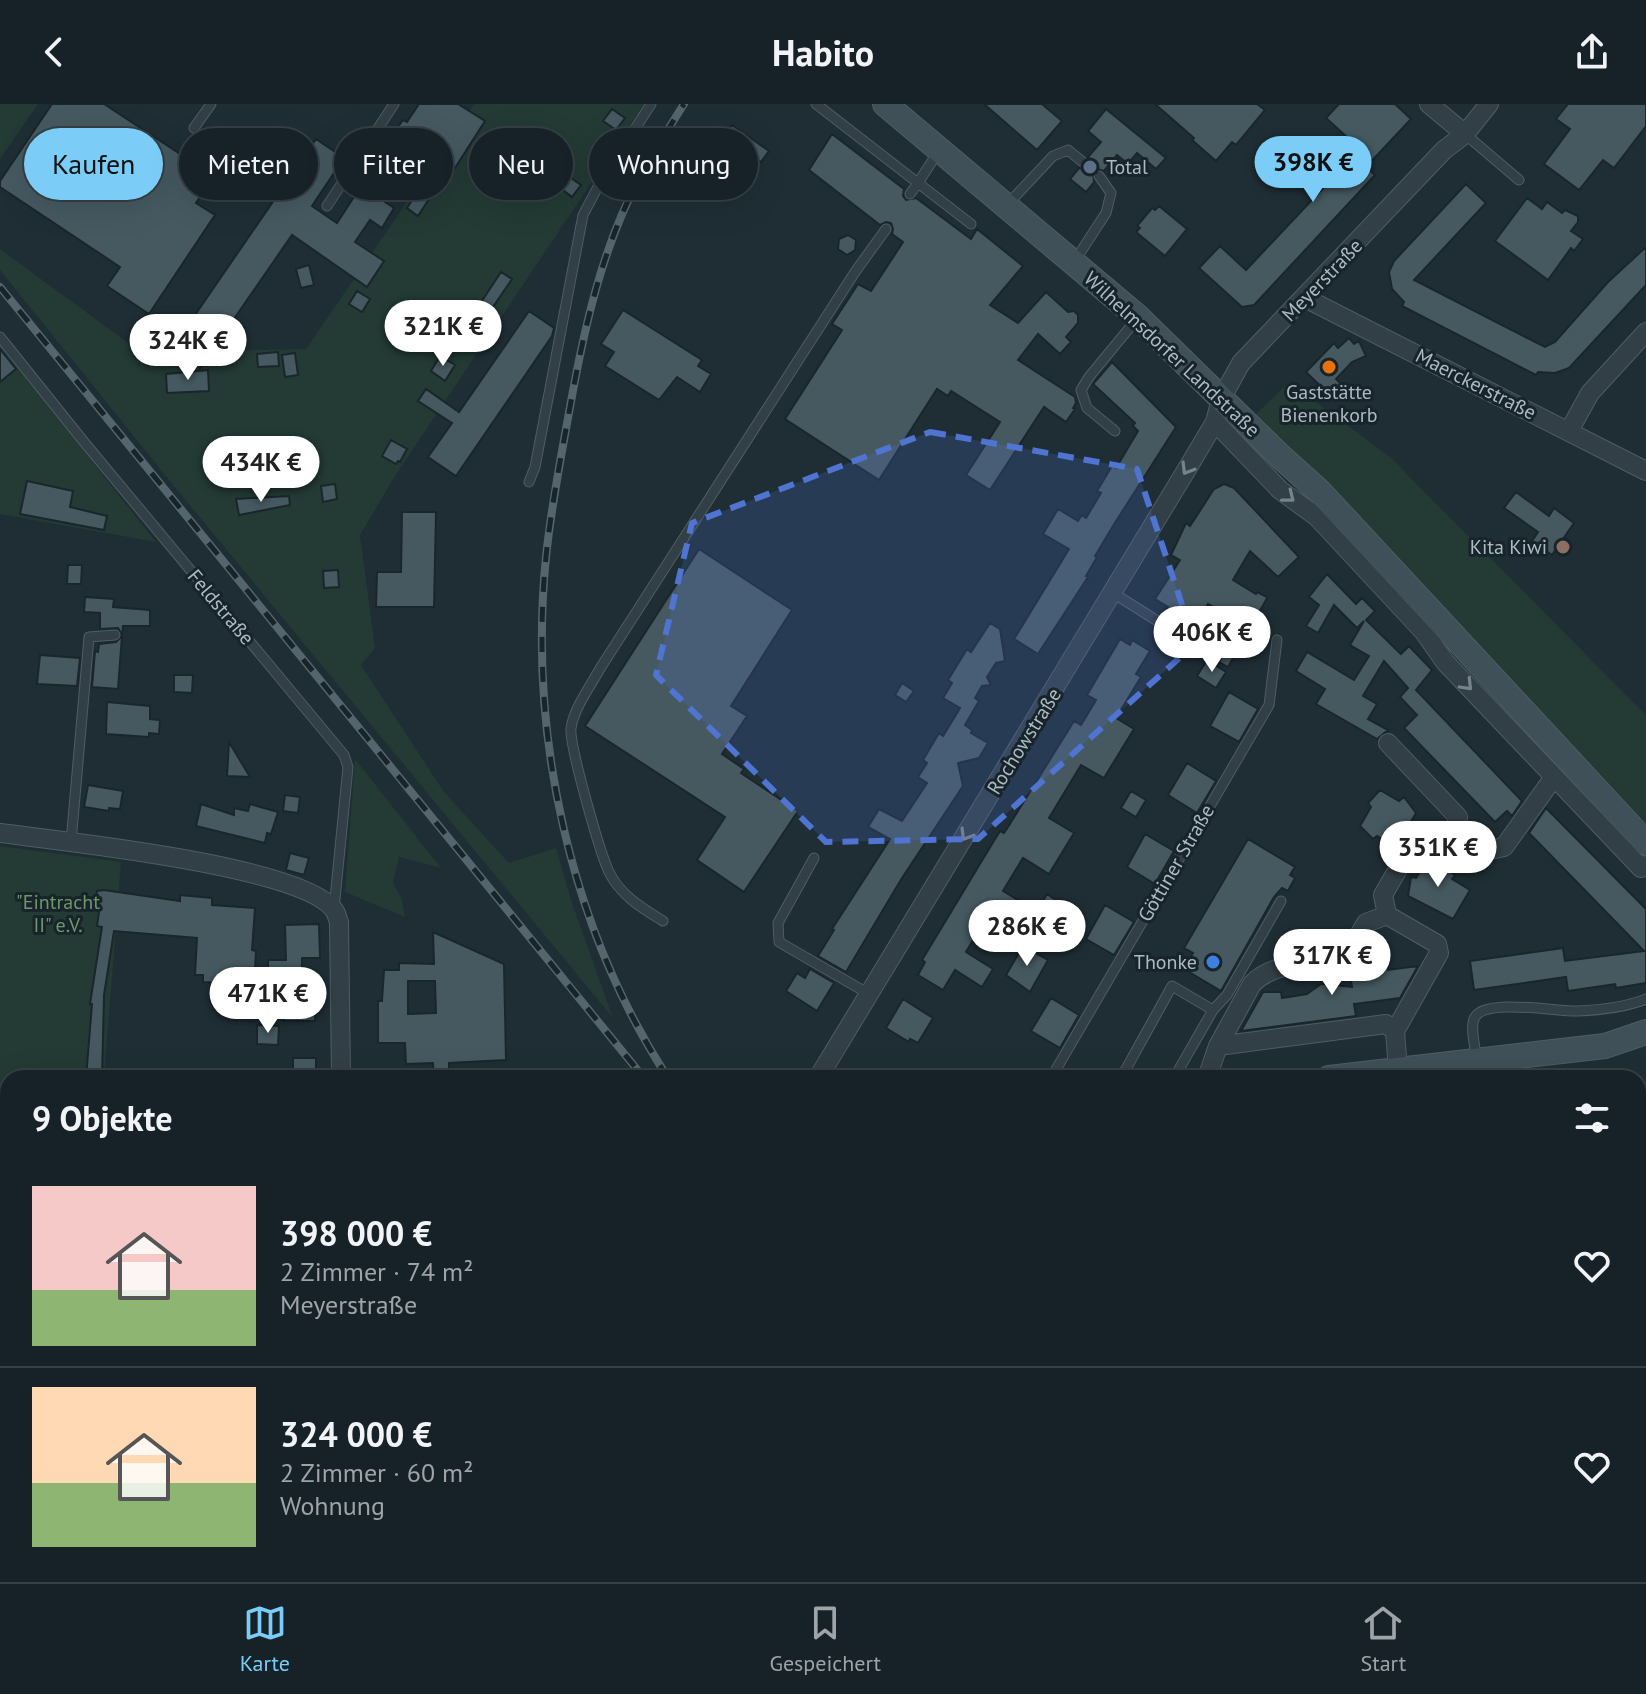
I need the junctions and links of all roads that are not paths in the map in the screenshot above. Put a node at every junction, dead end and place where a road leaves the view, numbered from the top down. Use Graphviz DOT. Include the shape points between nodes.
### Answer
graph roads {
  1 [pos="211,104"];
  2 [pos="394,104"];
  3 [pos="651,104"];
  4 [pos="816,104"];
  5 [pos="885,104"];
  6 [pos="1429,104"];
  7 [pos="1489,104"];
  8 [pos="194,128"];
  9 [pos="1465,134"];
  10 [pos="940,149"];
  11 [pos="1084,163"];
  12 [pos="1099,176"];
  13 [pos="1519,180"];
  14 [pos="918,183"];
  15 [pos="910,194"];
  16 [pos="1007,205"];
  17 [pos="327,206"];
  18 [pos="971,224"];
  19 [pos="886,229"];
  20 [pos="1074,262"];
  21 [pos="1305,298"];
  22 [pos="1138,317"];
  23 [pos="1646,332"];
  24 [pos="0,337"];
  25 [pos="1218,410"];
  26 [pos="1115,431"];
  27 [pos="1569,431"];
  28 [pos="1646,471"];
  29 [pos="529,482"];
  30 [pos="1113,593"];
  31 [pos="1167,627"];
  32 [pos="115,635"];
  33 [pos="1277,640"];
  34 [pos="1388,743"];
  35 [pos="1552,764"];
  36 [pos="0,833"];
  37 [pos="71,842"];
  38 [pos="1646,843"];
  39 [pos="1452,847"];
  40 [pos="814,858"];
  41 [pos="1646,865"];
  42 [pos="1281,901"];
  43 [pos="334,909"];
  44 [pos="1387,915"];
  45 [pos="663,921"];
  46 [pos="869,994"];
  47 [pos="1646,999"];
  48 [pos="1213,1010"];
  49 [pos="1395,1031"];
  50 [pos="1646,1032"];
  51 [pos="1218,1046"];
  52 [pos="1477,1061"];
  53 [pos="341,1070"];
  54 [pos="823,1070"];
  55 [pos="1056,1070"];
  56 [pos="1125,1070"];
  57 [pos="1179,1070"];
  58 [pos="1210,1070"];
  59 [pos="1398,1070"];
  1 -- 8 [label="lane"];
  2 -- 17 [label="lane"];
  3 -- 29 [label="lane" via="583,215"];
  4 -- 14 [label="lane"];
  5 -- 10 [label="main road, Wilhelmsdorfer Landstraße"];
  6 -- 9 [label="street"];
  7 -- 9 [label="street, Meyerstraße"];
  9 -- 13 [label="lane"];
  9 -- 21 [label="street, Meyerstraße"];
  10 -- 14 [label="lane"];
  10 -- 16 [label="main road, Wilhelmsdorfer Landstraße"];
  11 -- 16 [label="lane" via="1068,150 1053,156"];
  12 -- 20 [label="lane" via="1111,193 1106,213"];
  14 -- 15 [label="lane"];
  14 -- 18 [label="lane"];
  16 -- 20 [label="main road, Wilhelmsdorfer Landstraße"];
  19 -- 45 [label="lane" via="601,667 571,729 609,873 634,903"];
  20 -- 22 [label="main road, Wilhelmsdorfer Landstraße"];
  21 -- 25 [label="street, Meyerstraße" via="1241,363"];
  21 -- 27 [label="street, Maerckerstraße"];
  22 -- 25 [label="main road, Wilhelmsdorfer Landstraße"];
  22 -- 26 [label="lane" via="1081,390 1087,408"];
  23 -- 27 [label="street" via="1590,393"];
  24 -- 43 [label="lane, Feldstraße" via="344,755 348,767"];
  25 -- 30 [label="street, Rochowstraße, one-way"];
  25 -- 35 [label="main road, Wilhelmsdorfer Landstraße" via="1320,492"];
  27 -- 28 [label="street, Maerckerstraße"];
  30 -- 31 [label="lane"];
  30 -- 46 [label="street, Rochowstraße, one-way"];
  32 -- 37 [label="lane" via="89,637"];
  33 -- 55 [label="lane, Göttiner Straße" via="1269,705"];
  34 -- 39 [label="street" via="1458,817"];
  35 -- 38 [label="main road, Wilhelmsdorfer Landstraße"];
  35 -- 39 [label="street" via="1504,847"];
  35 -- 41 [label="street, Wilhelmsdorfer Landstraße" via="1641,868"];
  36 -- 37 [label="street"];
  37 -- 43 [label="street" via="264,877 317,896"];
  39 -- 44 [label="street" via="1421,845 1409,850 1383,895"];
  40 -- 46 [label="lane" via="778,923 779,942"];
  42 -- 48 [label="lane"];
  43 -- 53 [label="street, Feldstraße" via="339,922"];
  44 -- 49 [label="street" via="1437,944 1439,953"];
  44 -- 51 [label="street" via="1366,923 1345,959 1260,975"];
  46 -- 54 [label="street, Rochowstraße"];
  47 -- 52 [label="lane" via="1577,1011 1526,1006 1482,1011 1473,1022"];
  48 -- 56 [label="lane" via="1172,986"];
  48 -- 57 [label="lane"];
  49 -- 51 [label="street" via="1386,1024"];
  49 -- 59 [label="street"];
  50 -- 52 [label="main road" via="1605,1046"];
  51 -- 58 [label="street"];
  52 -- 59 [label="main road"];
}
